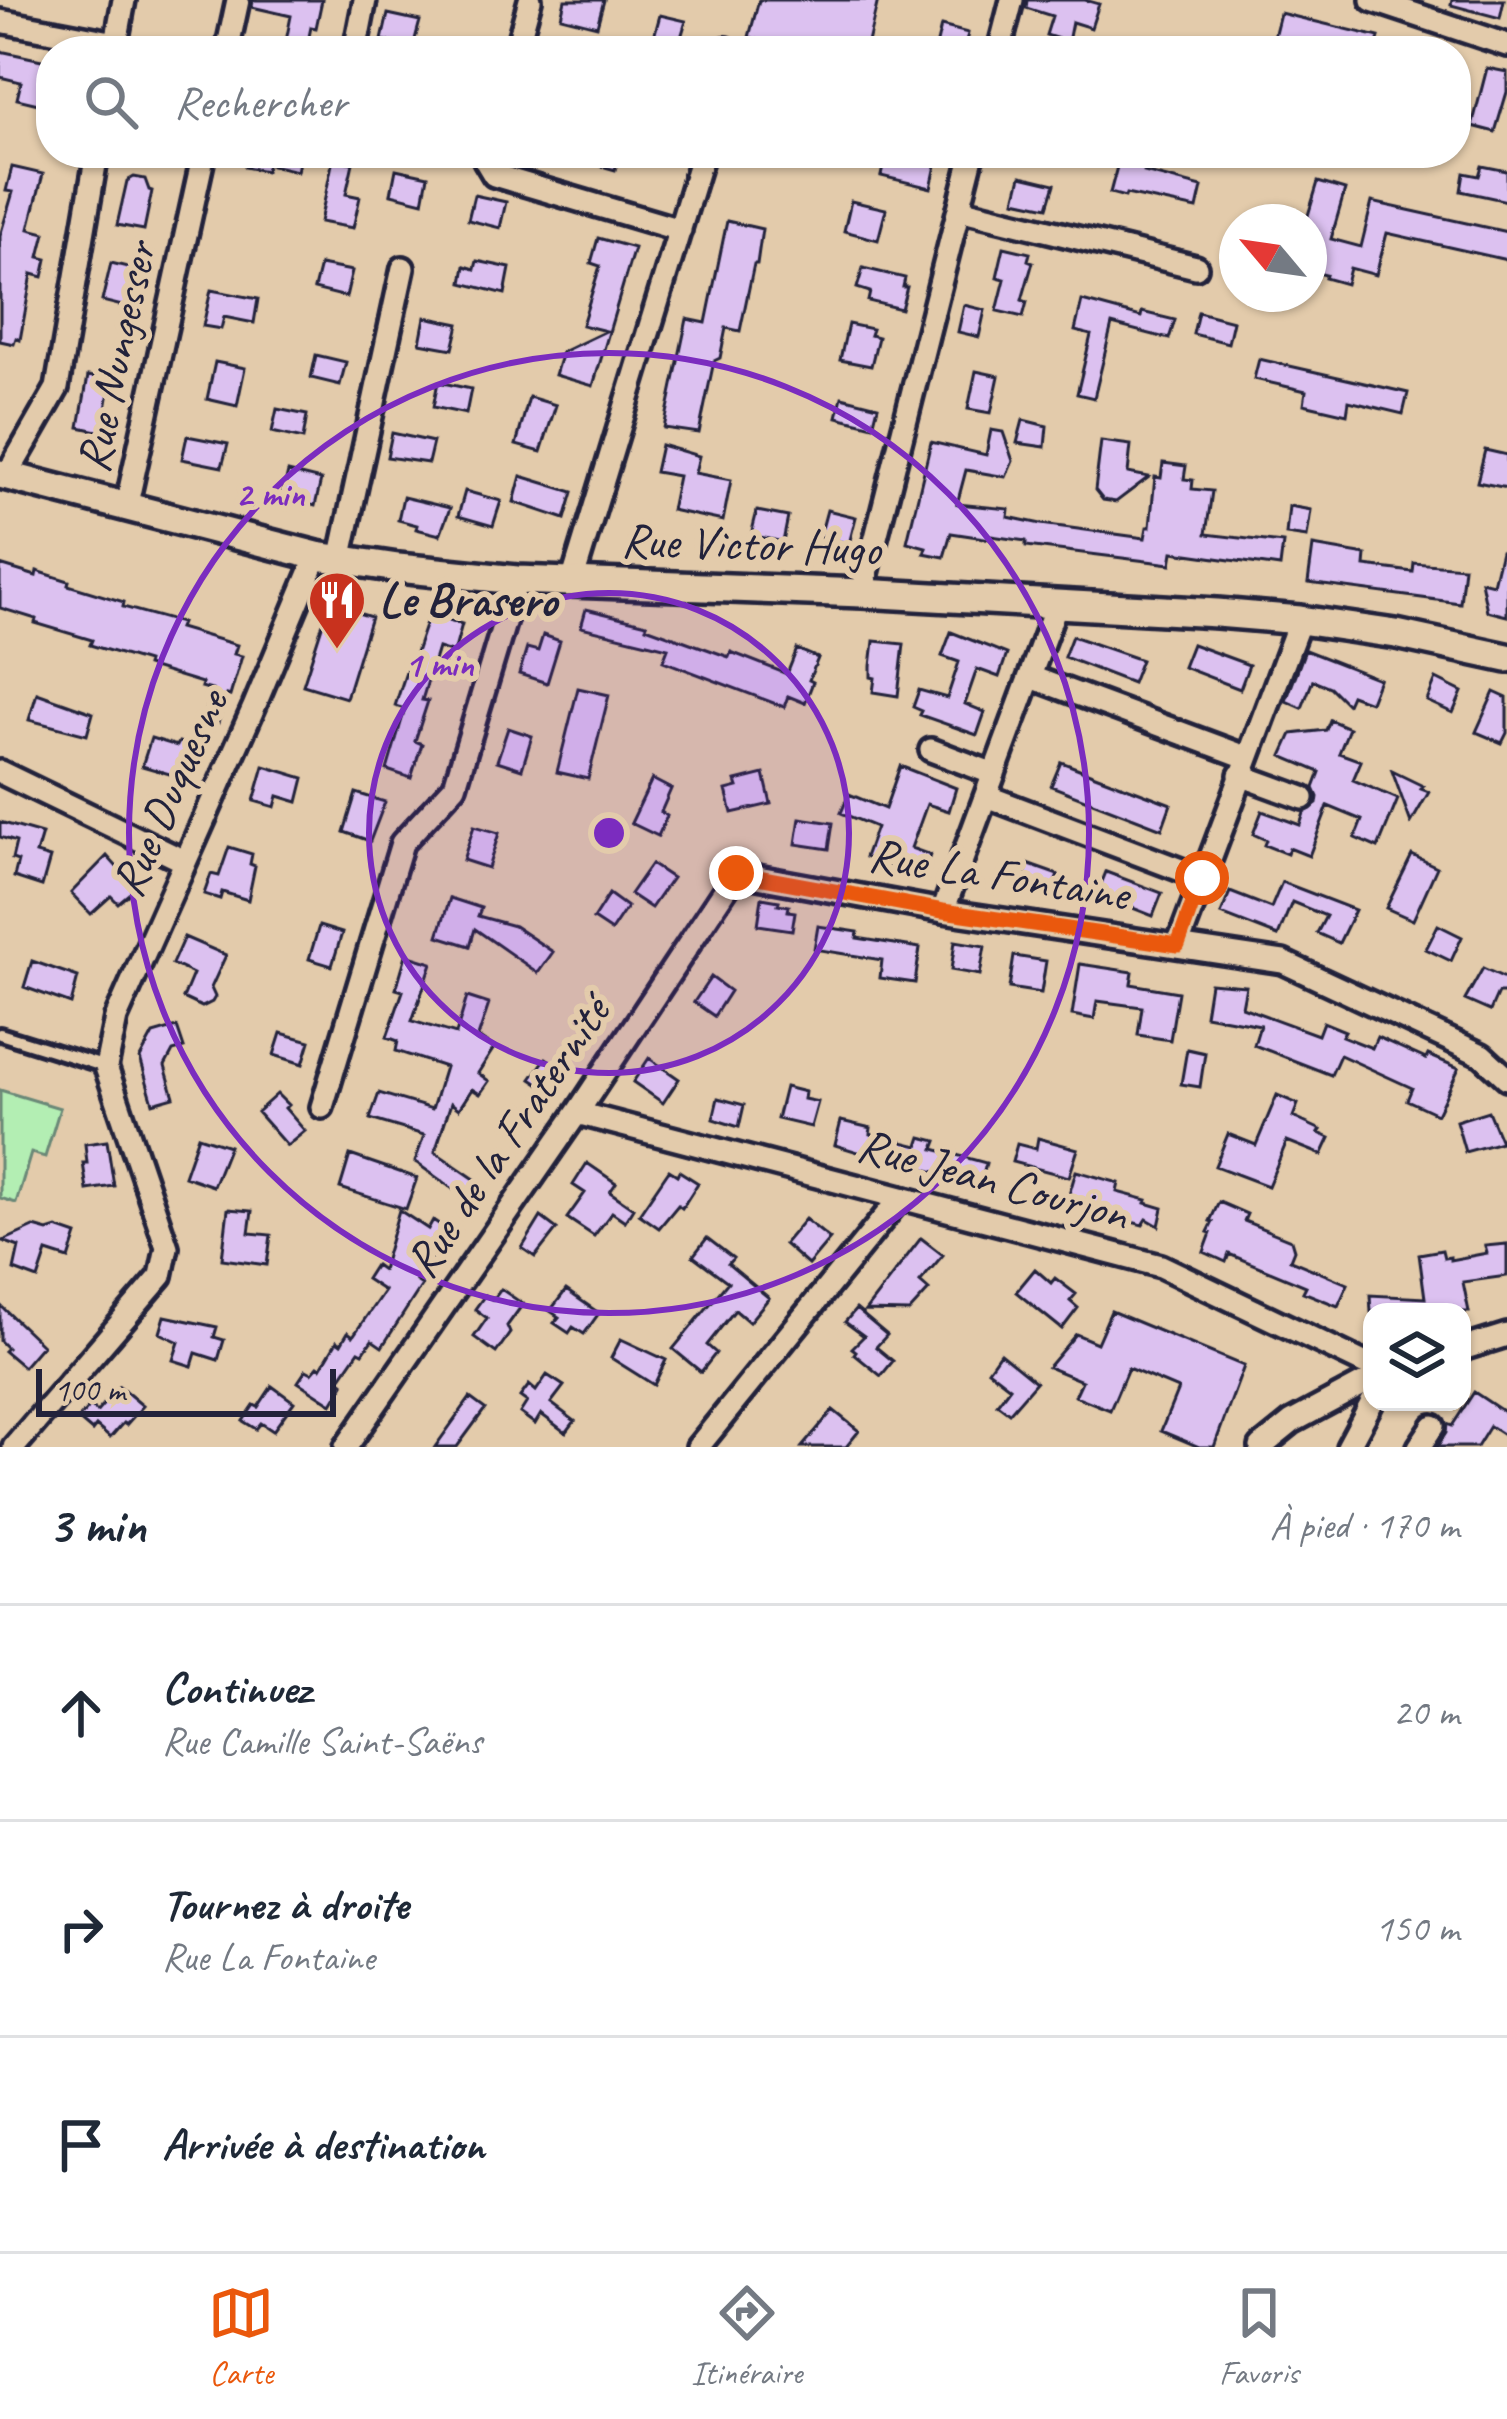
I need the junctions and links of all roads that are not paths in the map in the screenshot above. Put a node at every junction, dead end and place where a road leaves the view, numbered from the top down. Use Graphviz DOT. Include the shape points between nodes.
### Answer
graph roads {
  1 [pos="124,0"];
  2 [pos="238,0"];
  3 [pos="365,0"];
  4 [pos="530,0"];
  5 [pos="1012,0"];
  6 [pos="1372,0"];
  7 [pos="0,21"];
  8 [pos="67,36"];
  9 [pos="118,36"];
  10 [pos="230,36"];
  11 [pos="358,36"];
  12 [pos="519,36"];
  13 [pos="1003,36"];
  14 [pos="1507,45"];
  15 [pos="94,168"];
  16 [pos="201,168"];
  17 [pos="490,168"];
  18 [pos="699,168"];
  19 [pos="970,168"];
  20 [pos="959,209"];
  21 [pos="680,230"];
  22 [pos="1196,267"];
  23 [pos="403,268"];
  24 [pos="6,475"];
  25 [pos="126,508"];
  26 [pos="328,558"];
  27 [pos="517,580"];
  28 [pos="572,582"];
  29 [pos="862,592"];
  30 [pos="1058,603"];
  31 [pos="1300,620"];
  32 [pos="1507,658"];
  33 [pos="1031,677"];
  34 [pos="931,750"];
  35 [pos="1243,766"];
  36 [pos="0,772"];
  37 [pos="990,785"];
  38 [pos="1303,798"];
  39 [pos="184,860"];
  40 [pos="736,873"];
  41 [pos="1202,878"];
  42 [pos="943,911"];
  43 [pos="1178,945"];
  44 [pos="0,1034"];
  45 [pos="106,1067"];
  46 [pos="1507,1078"];
  47 [pos="322,1107"];
  48 [pos="577,1113"];
  49 [pos="900,1198"];
  50 [pos="1507,1335"];
  51 [pos="1471,1345"];
  52 [pos="1363,1383"];
  53 [pos="1363,1390"];
  54 [pos="1363,1406"];
  55 [pos="1433,1426"];
  56 [pos="14,1447"];
  57 [pos="346,1447"];
  58 [pos="698,1447"];
  59 [pos="1261,1447"];
  60 [pos="1348,1447"];
  61 [pos="1419,1447"];
  1 -- 9 [label="street"];
  2 -- 10 [label="street"];
  3 -- 11 [label="street"];
  4 -- 12 [label="street"];
  5 -- 13 [label="street"];
  6 -- 14 [label="street"];
  7 -- 8 [label="street"];
  15 -- 24 [label="street" via="57,388"];
  16 -- 25 [label="street, Rue Nungesser"];
  17 -- 21 [label="street"];
  18 -- 21 [label="street"];
  19 -- 20 [label="street"];
  20 -- 22 [label="street"];
  20 -- 29 [label="street"];
  21 -- 28 [label="street"];
  23 -- 26 [label="street, Rue Duquesne"];
  24 -- 25 [label="street, Rue Victor Hugo"];
  25 -- 26 [label="street, Rue Victor Hugo"];
  26 -- 27 [label="street, Rue Victor Hugo"];
  26 -- 39 [label="street, Rue Duquesne"];
  27 -- 28 [label="street, Rue Victor Hugo"];
  27 -- 47 [label="street" via="455,786 402,843"];
  28 -- 29 [label="street, Rue Victor Hugo"];
  29 -- 30 [label="street, Rue Victor Hugo"];
  30 -- 31 [label="street, Rue Victor Hugo"];
  30 -- 33 [label="street"];
  31 -- 32 [label="street, Rue Victor Hugo"];
  31 -- 35 [label="street"];
  33 -- 35 [label="street"];
  33 -- 37 [label="street"];
  34 -- 37 [label="street"];
  35 -- 38 [label="street"];
  35 -- 41 [label="street"];
  36 -- 39 [label="street"];
  37 -- 41 [label="street"];
  37 -- 42 [label="street"];
  39 -- 45 [label="street, Rue Duquesne" via="116,1018"];
  40 -- 42 [label="street, Rue La Fontaine"];
  40 -- 48 [label="street, Rue de la Fraternité"];
  41 -- 43 [label="street"];
  42 -- 43 [label="street, Rue La Fontaine"];
  43 -- 46 [label="street, Rue La Fontaine" via="1283,962 1482,1055"];
  44 -- 45 [label="lane"];
  45 -- 56 [label="street" via="167,1247 161,1276"];
  48 -- 49 [label="street, Rue Jean Courjon"];
  48 -- 57 [label="street, Rue de la Fraternité"];
  49 -- 52 [label="street, Rue Jean Courjon" via="1161,1266"];
  49 -- 58 [label="street"];
  50 -- 51 [label="street"];
  53 -- 59 [label="street" via="1292,1422"];
  54 -- 60 [label="street"];
  55 -- 61 [label="street"];
}
